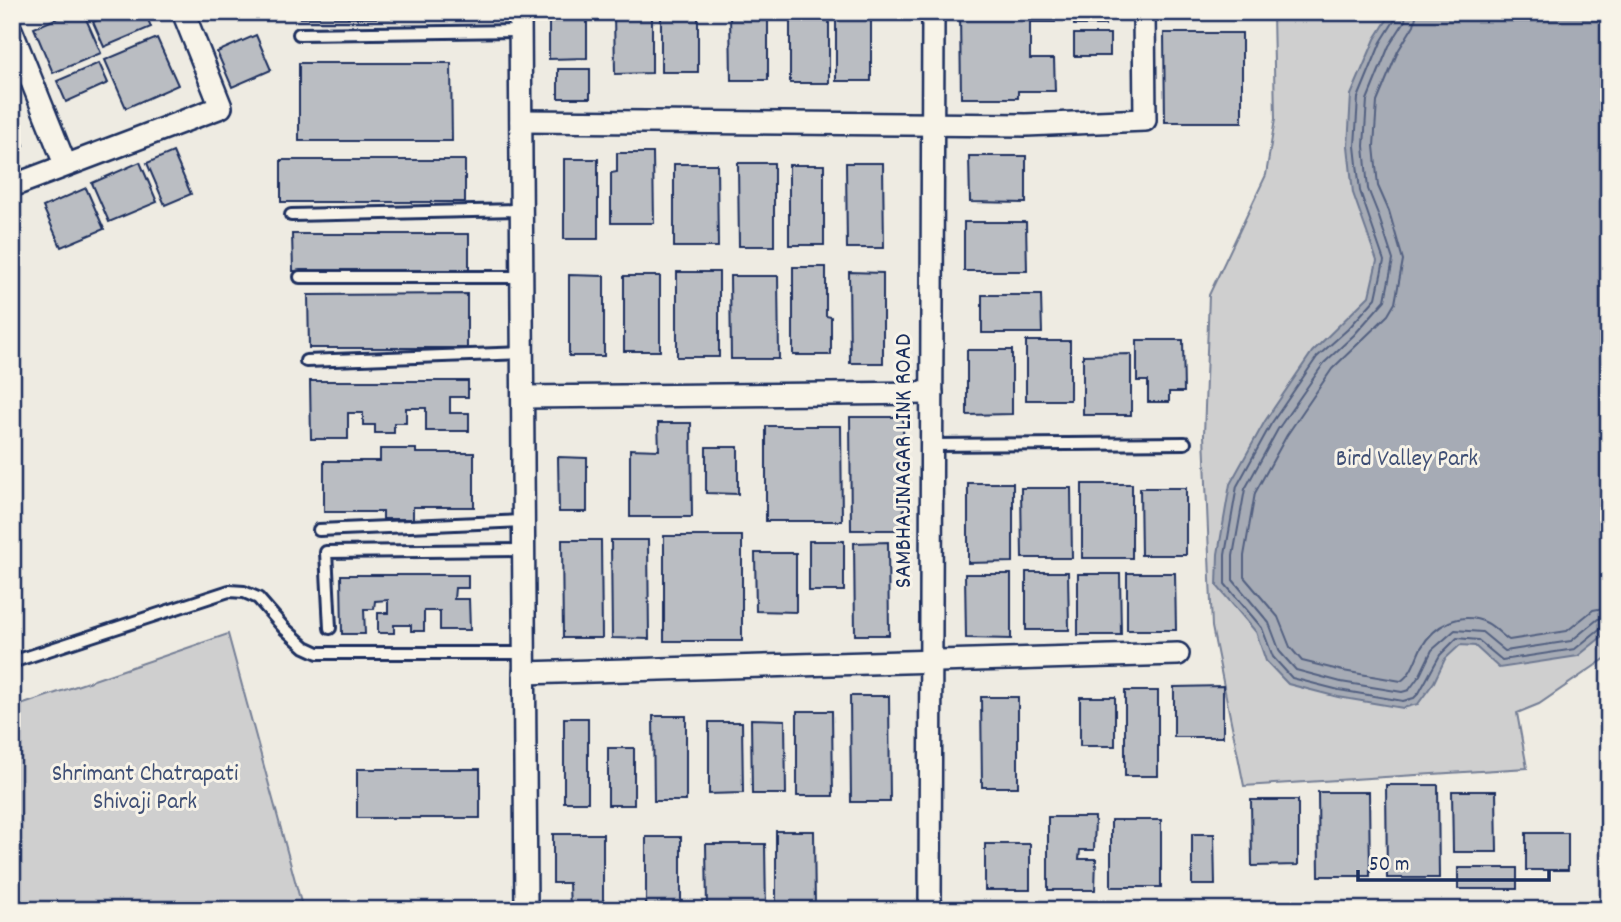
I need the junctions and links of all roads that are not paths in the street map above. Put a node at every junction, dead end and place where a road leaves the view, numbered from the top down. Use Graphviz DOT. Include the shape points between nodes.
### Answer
graph roads {
  1 [pos="183,12"];
  2 [pos="933,12"];
  3 [pos="1144,12"];
  4 [pos="520,22"];
  5 [pos="12,32"];
  6 [pos="299,34"];
  7 [pos="521,121"];
  8 [pos="932,125"];
  9 [pos="65,164"];
  10 [pos="12,186"];
  11 [pos="522,210"];
  12 [pos="292,215"];
  13 [pos="300,277"];
  14 [pos="522,277"];
  15 [pos="522,353"];
  16 [pos="306,361"];
  17 [pos="932,393"];
  18 [pos="523,397"];
  19 [pos="1185,443"];
  20 [pos="931,445"];
  21 [pos="523,521"];
  22 [pos="319,530"];
  23 [pos="523,551"];
  24 [pos="330,628"];
  25 [pos="1178,654"];
  26 [pos="931,661"];
  27 [pos="12,662"];
  28 [pos="524,663"];
  29 [pos="526,910"];
  30 [pos="930,910"];
  1 -- 9 [label="street" via="221,107"];
  2 -- 8 [label="street, SAMBHAJINAGAR LINK ROAD"];
  3 -- 8 [label="street" via="1145,120"];
  4 -- 6 [label="lane"];
  4 -- 7 [label="street"];
  5 -- 9 [label="street"];
  7 -- 8 [label="street"];
  7 -- 11 [label="street"];
  8 -- 17 [label="street, SAMBHAJINAGAR LINK ROAD"];
  9 -- 10 [label="street"];
  11 -- 12 [label="lane"];
  11 -- 14 [label="street"];
  13 -- 14 [label="lane"];
  14 -- 15 [label="street"];
  15 -- 16 [label="lane"];
  15 -- 18 [label="street"];
  17 -- 18 [label="street"];
  17 -- 20 [label="street, SAMBHAJINAGAR LINK ROAD"];
  18 -- 21 [label="street"];
  19 -- 20 [label="lane"];
  20 -- 26 [label="street, SAMBHAJINAGAR LINK ROAD"];
  21 -- 22 [label="lane"];
  21 -- 23 [label="street"];
  23 -- 24 [label="lane" via="326,552"];
  23 -- 28 [label="street"];
  25 -- 26 [label="street"];
  26 -- 28 [label="street"];
  26 -- 30 [label="street, SAMBHAJINAGAR LINK ROAD"];
  27 -- 28 [label="lane" via="229,591 258,598 284,628 318,653"];
  28 -- 29 [label="street"];
}
